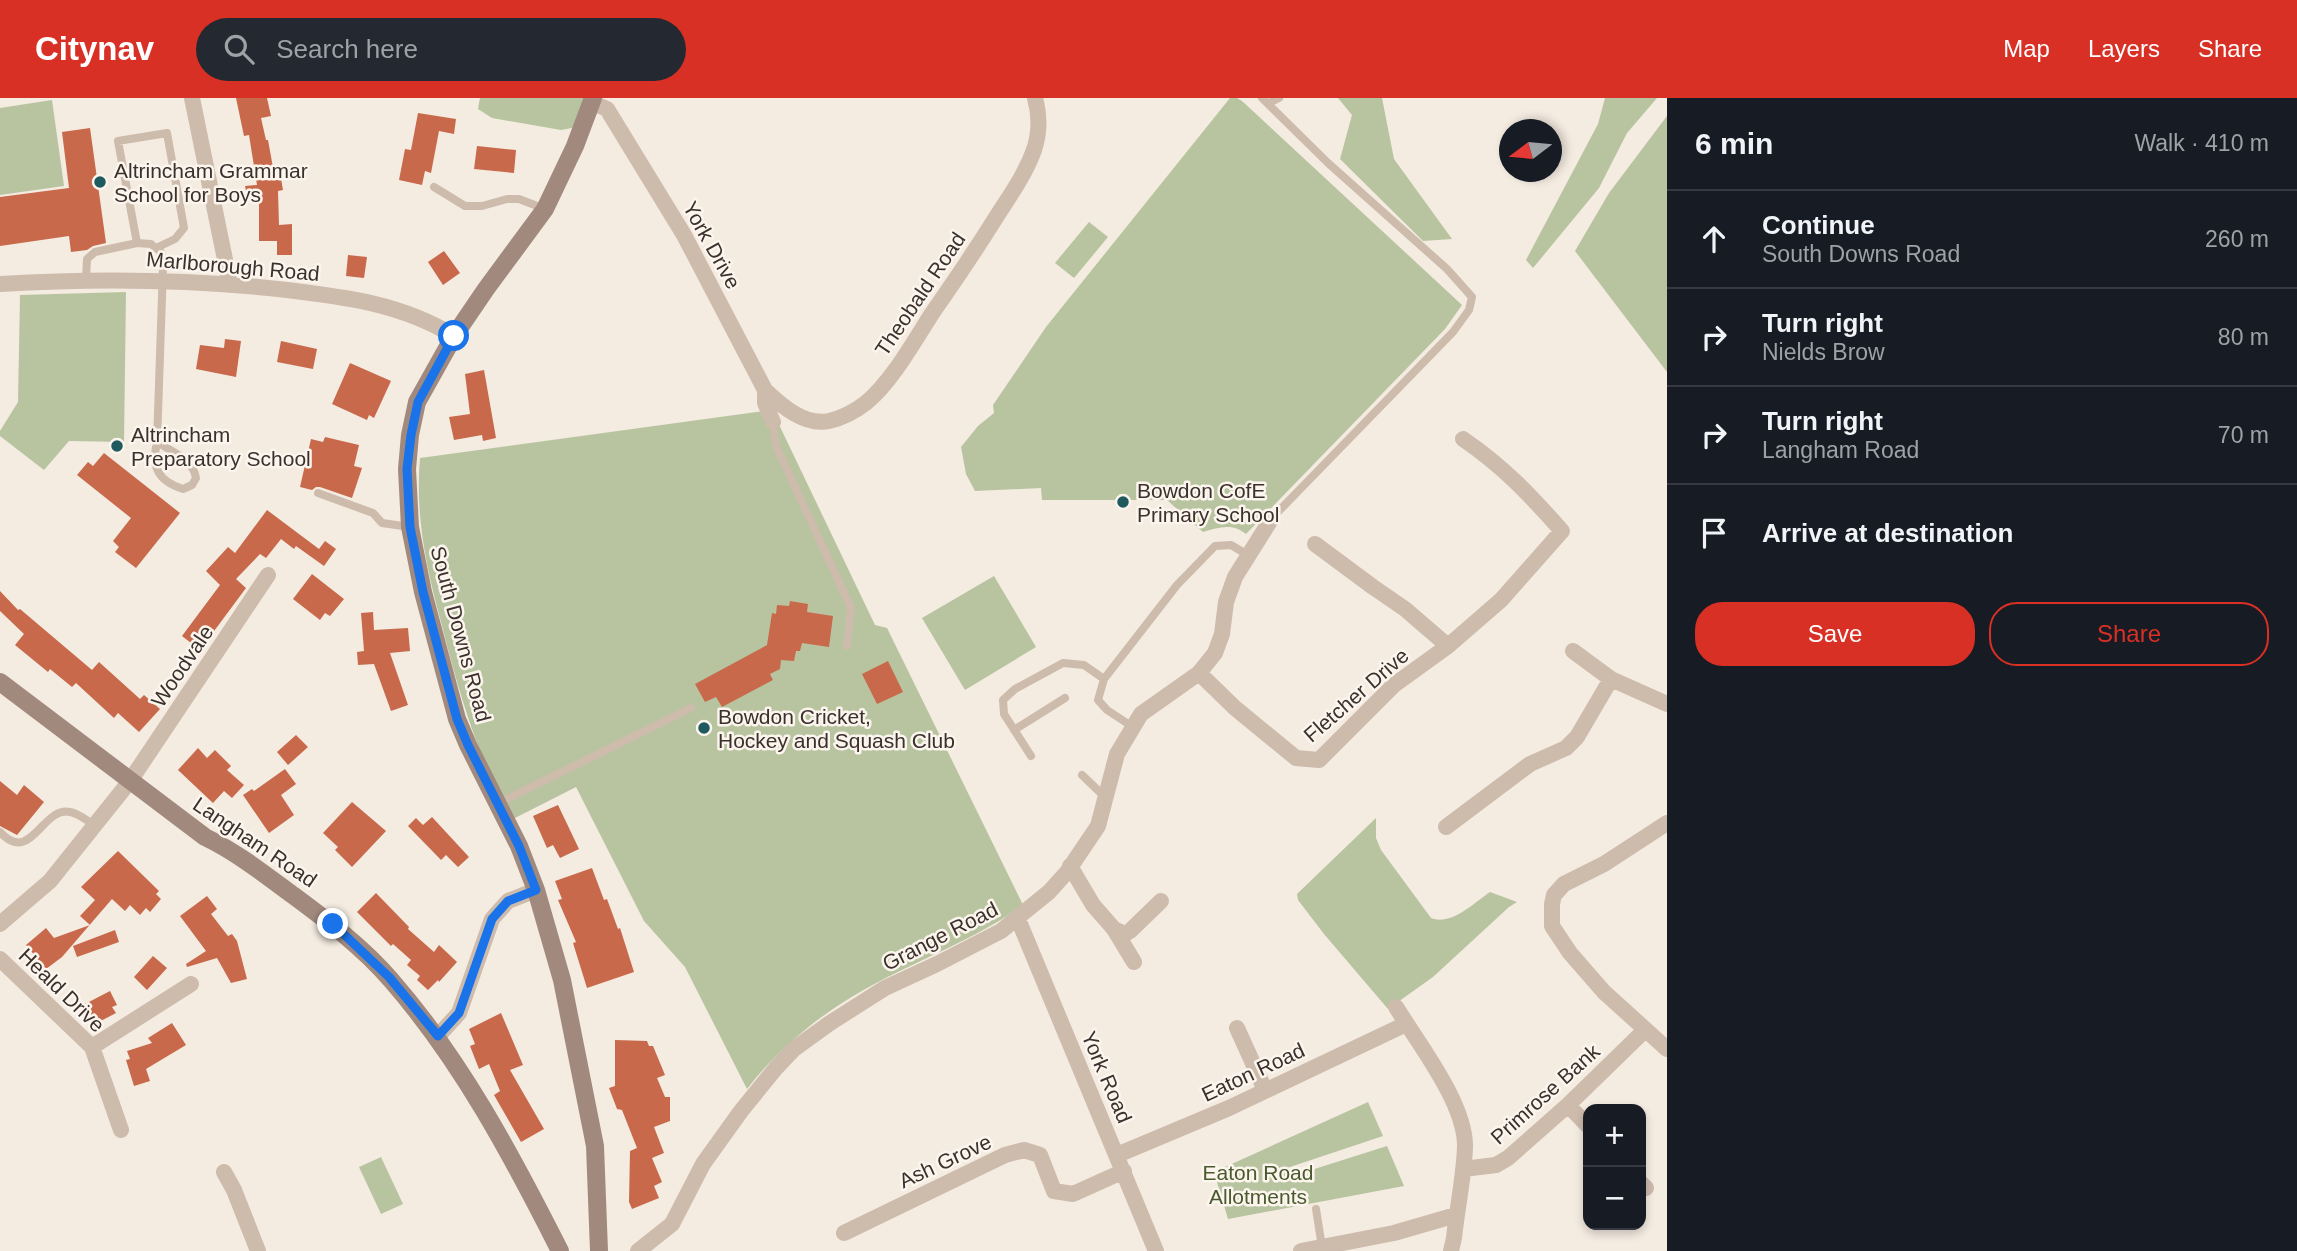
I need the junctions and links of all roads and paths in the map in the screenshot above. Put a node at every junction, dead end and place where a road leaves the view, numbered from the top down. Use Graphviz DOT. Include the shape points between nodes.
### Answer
graph roads {
  1 [pos="192,98"];
  2 [pos="1035,98"];
  3 [pos="1279,98"];
  4 [pos="593,100"];
  5 [pos="1265,101"];
  6 [pos="434,187"];
  7 [pos="545,209"];
  8 [pos="137,243"];
  9 [pos="156,248"];
  10 [pos="86,280"];
  11 [pos="162,280"];
  12 [pos="230,284"];
  13 [pos="0,285"];
  14 [pos="454,336"];
  15 [pos="765,390"];
  16 [pos="773,422"];
  17 [pos="1463,439"];
  18 [pos="157,442"];
  19 [pos="318,493"];
  20 [pos="1272,518"];
  21 [pos="410,527"];
  22 [pos="1315,544"];
  23 [pos="1248,555"];
  24 [pos="268,575"];
  25 [pos="847,646"];
  26 [pos="1448,646"];
  27 [pos="1573,651"];
  28 [pos="1199,673"];
  29 [pos="1104,679"];
  30 [pos="1611,679"];
  31 [pos="0,682"];
  32 [pos="1065,698"];
  33 [pos="1667,704"];
  34 [pos="691,708"];
  35 [pos="1133,727"];
  36 [pos="1014,730"];
  37 [pos="1031,756"];
  38 [pos="1082,775"];
  39 [pos="130,781"];
  40 [pos="1106,798"];
  41 [pos="497,804"];
  42 [pos="1667,823"];
  43 [pos="95,825"];
  44 [pos="1446,827"];
  45 [pos="0,832"];
  46 [pos="1070,866"];
  47 [pos="536,890"];
  48 [pos="1161,901"];
  49 [pos="1018,919"];
  50 [pos="0,924"];
  51 [pos="1114,929"];
  52 [pos="0,959"];
  53 [pos="1135,962"];
  54 [pos="191,984"];
  55 [pos="1396,1007"];
  56 [pos="1406,1024"];
  57 [pos="1237,1028"];
  58 [pos="1645,1030"];
  59 [pos="438,1036"];
  60 [pos="92,1047"];
  61 [pos="1667,1049"];
  62 [pos="1265,1090"];
  63 [pos="1568,1105"];
  64 [pos="1583,1121"];
  65 [pos="121,1130"];
  66 [pos="1117,1155"];
  67 [pos="1463,1168"];
  68 [pos="1124,1171"];
  69 [pos="224,1172"];
  70 [pos="1316,1209"];
  71 [pos="1457,1215"];
  72 [pos="844,1233"];
  73 [pos="1322,1247"];
  74 [pos="258,1251"];
  75 [pos="560,1251"];
  76 [pos="599,1251"];
  77 [pos="638,1251"];
  78 [pos="1156,1251"];
  79 [pos="1301,1251"];
  80 [pos="1451,1251"];
  1 -- 12 [label="street"];
  2 -- 15 [label="street, Theobald Road" via="1038,131 1015,187 880,388 867,402 829,421 803,418"];
  3 -- 5 [label="lane"];
  4 -- 7 [label="main road, South Downs Road"];
  4 -- 15 [label="street, York Drive" via="607,109 684,235"];
  5 -- 20 [label="lane" via="1472,297 1469,310 1453,332"];
  6 -- 7 [label="lane" via="465,206 519,199"];
  7 -- 14 [label="main road, South Downs Road"];
  8 -- 9 [label="lane"];
  8 -- 9 [label="lane" via="118,141 167,133 184,228 175,239"];
  8 -- 10 [label="lane" via="95,252 87,259"];
  9 -- 11 [label="lane" via="161,252"];
  10 -- 11 [label="street, Marlborough Road"];
  10 -- 13 [label="street, Marlborough Road"];
  11 -- 12 [label="street, Marlborough Road"];
  11 -- 18 [label="lane"];
  12 -- 14 [label="street, Marlborough Road" via="380,305 405,311"];
  14 -- 21 [label="main road, South Downs Road" via="418,402 407,469"];
  15 -- 16 [label="street, York Drive"];
  16 -- 25 [label="lane" via="776,446 851,608"];
  17 -- 26 [label="street, Fletcher Drive" via="1519,483 1562,531 1501,600"];
  18 -- 18 [label="lane" via="195,469 192,485 183,489 164,479 153,457"];
  19 -- 21 [label="lane" via="373,513 382,523"];
  20 -- 23 [label="street, Grange Road"];
  21 -- 41 [label="main road, South Downs Road" via="457,719"];
  22 -- 26 [label="street"];
  23 -- 28 [label="street, Grange Road" via="1226,602 1215,653"];
  23 -- 29 [label="lane" via="1231,545 1215,545"];
  24 -- 39 [label="street, Woodvale"];
  26 -- 28 [label="street, Fletcher Drive" via="1394,685 1319,760 1296,758"];
  27 -- 30 [label="street"];
  28 -- 35 [label="street, Grange Road" via="1141,714"];
  29 -- 35 [label="lane" via="1098,700"];
  29 -- 36 [label="lane" via="1084,665 1063,663 1015,689 1003,699 1004,714"];
  30 -- 33 [label="street"];
  30 -- 44 [label="street" via="1566,748 1530,764"];
  31 -- 39 [label="main road, Langham Road"];
  32 -- 36 [label="lane"];
  34 -- 41 [label="lane"];
  35 -- 40 [label="street, Grange Road" via="1117,754"];
  36 -- 37 [label="lane"];
  38 -- 40 [label="lane"];
  39 -- 43 [label="street, Woodvale"];
  39 -- 59 [label="main road, Langham Road" via="333,924 389,977"];
  40 -- 46 [label="street, Grange Road" via="1098,826"];
  41 -- 47 [label="main road, South Downs Road"];
  42 -- 58 [label="street" via="1564,884 1552,904 1552,926 1570,953"];
  43 -- 45 [label="lane" via="66,811 21,843 13,843"];
  43 -- 50 [label="street, Woodvale" via="50,881"];
  46 -- 49 [label="street, Grange Road"];
  46 -- 51 [label="street"];
  47 -- 59 [label="street" via="508,901 492,919 459,1013"];
  47 -- 76 [label="main road, South Downs Road" via="562,980 595,1146"];
  48 -- 51 [label="street" via="1125,934"];
  49 -- 66 [label="street, York Road"];
  49 -- 77 [label="street, Grange Road" via="885,988 794,1049 703,1164 672,1224"];
  51 -- 53 [label="street"];
  52 -- 60 [label="street, Heald Drive"];
  54 -- 60 [label="street"];
  55 -- 56 [label="street"];
  56 -- 62 [label="street, Eaton Road"];
  56 -- 67 [label="street" via="1450,1093 1461,1119"];
  57 -- 62 [label="street"];
  58 -- 61 [label="street"];
  58 -- 63 [label="street, Primrose Bank"];
  59 -- 75 [label="main road, Langham Road"];
  60 -- 65 [label="street, Heald Drive"];
  62 -- 66 [label="street, Eaton Road"];
  63 -- 64 [label="street"];
  63 -- 67 [label="street, Primrose Bank" via="1508,1158 1496,1165"];
  66 -- 68 [label="street, York Road"];
  67 -- 71 [label="street"];
  68 -- 72 [label="street, Ash Grove" via="1073,1194 1054,1191 1040,1155 1024,1150"];
  68 -- 78 [label="street, York Road"];
  69 -- 74 [label="street"];
  70 -- 73 [label="lane"];
  71 -- 73 [label="street"];
  71 -- 80 [label="street"];
  73 -- 79 [label="street"];
}
